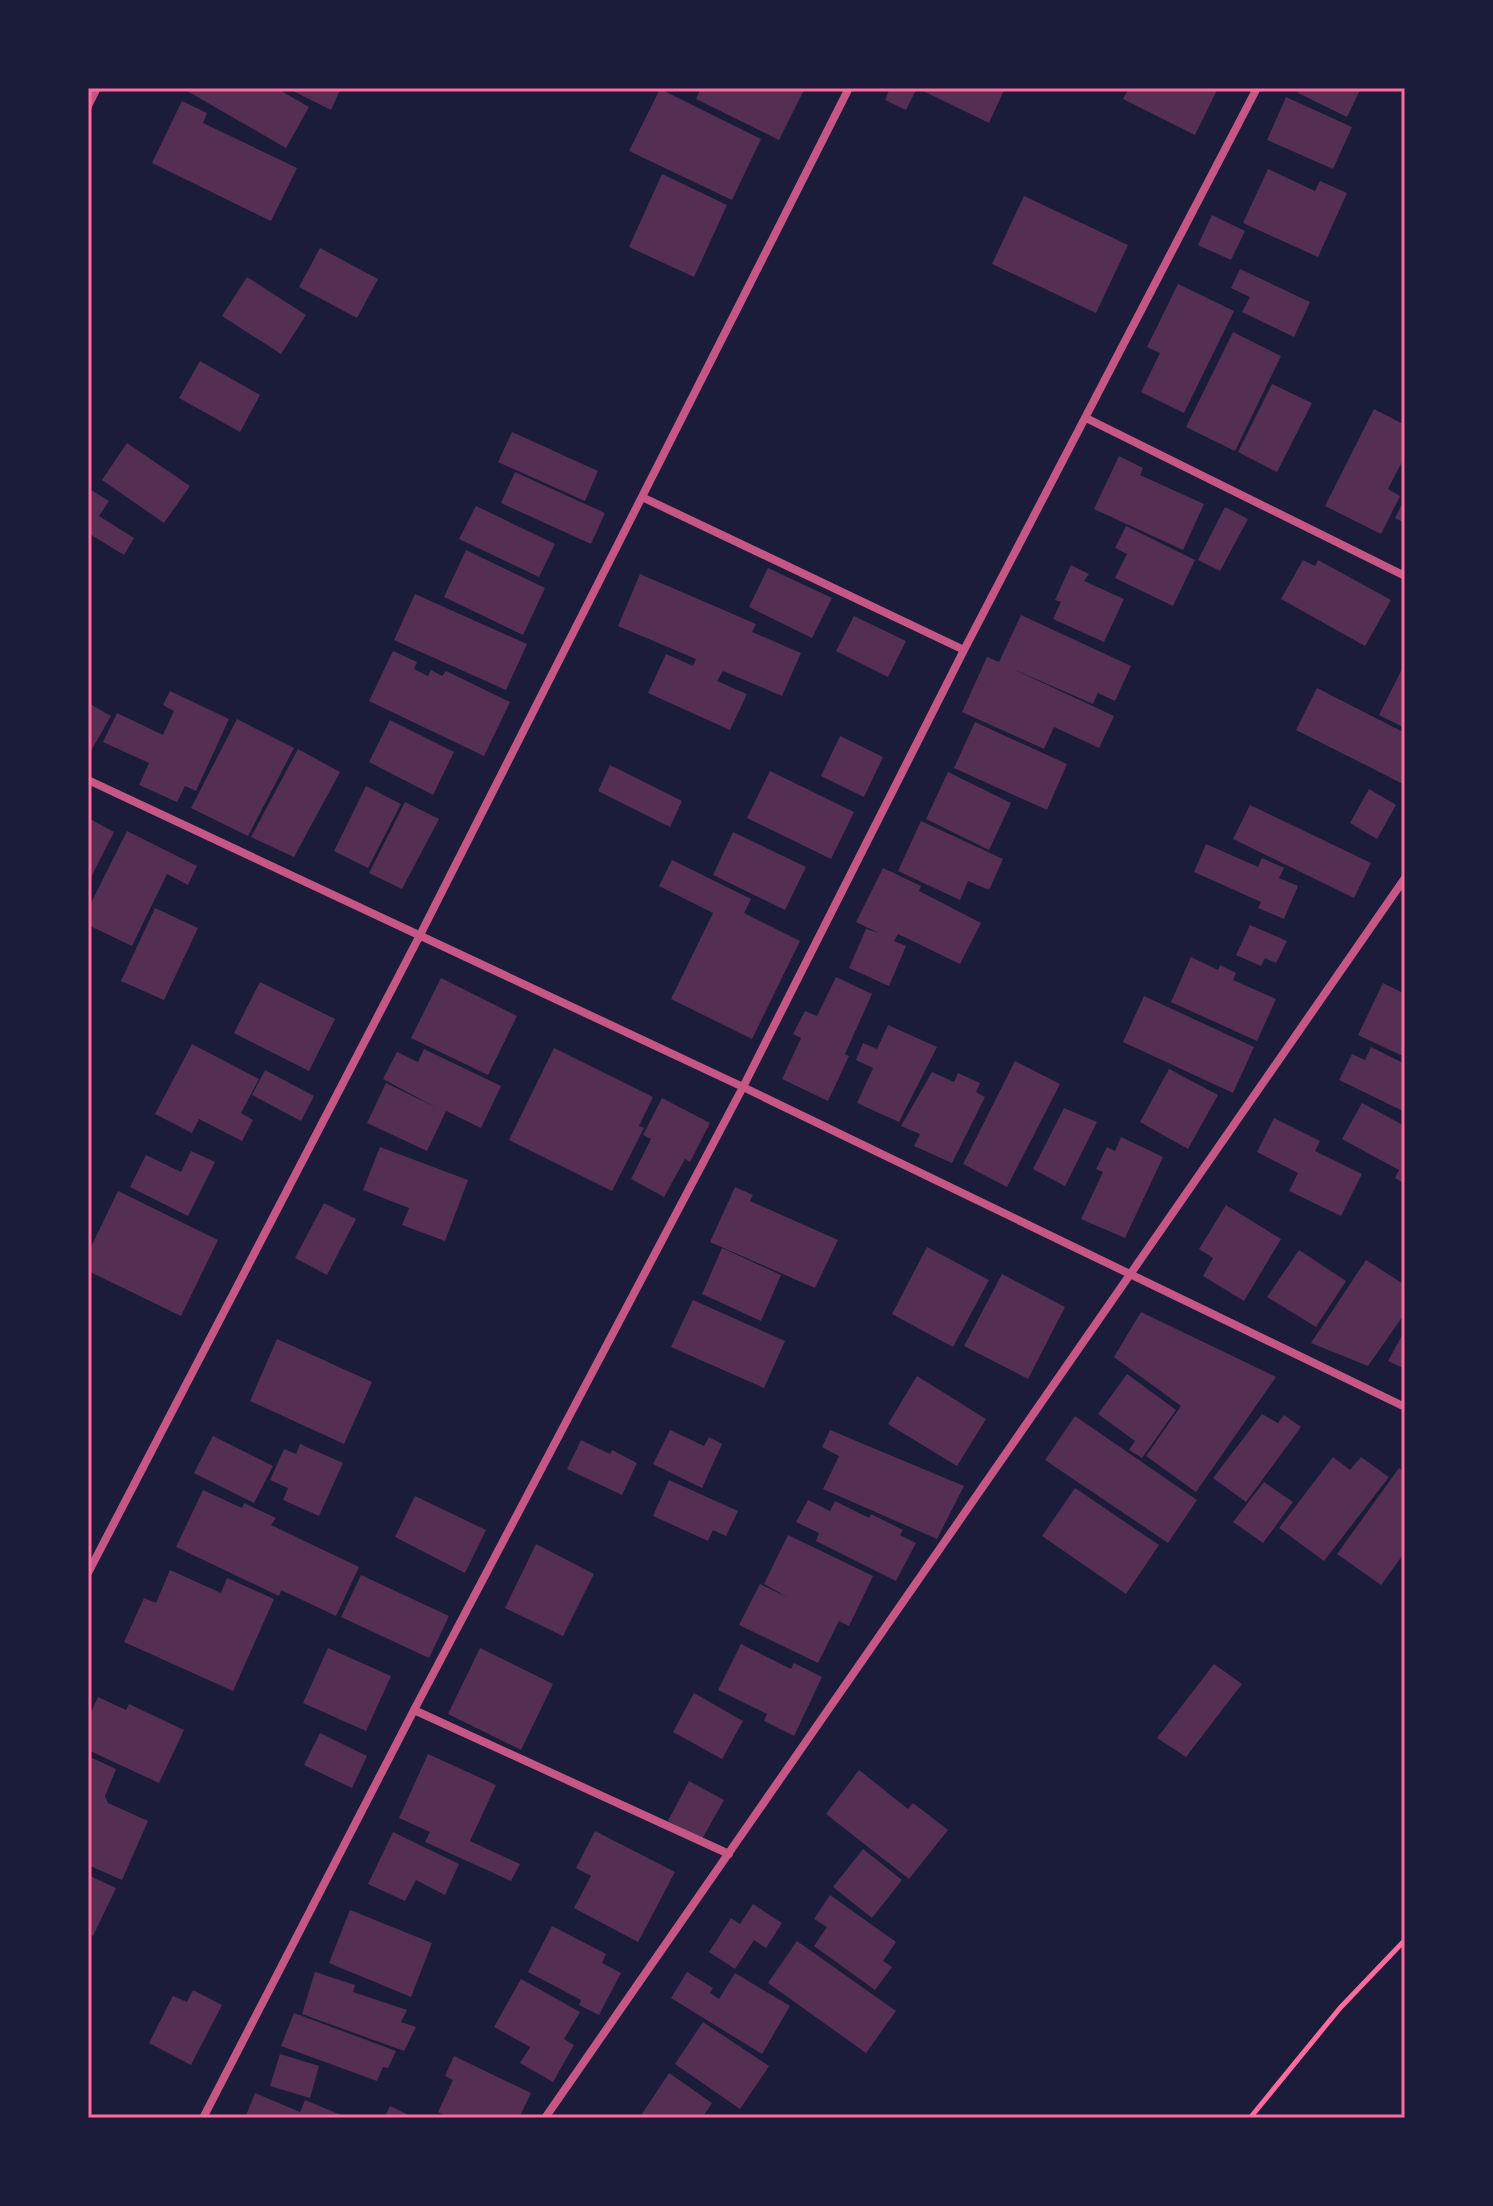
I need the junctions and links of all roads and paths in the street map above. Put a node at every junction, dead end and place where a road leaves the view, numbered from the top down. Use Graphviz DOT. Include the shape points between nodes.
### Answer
graph roads {
  1 [pos="97,88"];
  2 [pos="849,88"];
  3 [pos="1257,88"];
  4 [pos="88,106"];
  5 [pos="1086,418"];
  6 [pos="642,497"];
  7 [pos="1405,576"];
  8 [pos="964,650"];
  9 [pos="88,780"];
  10 [pos="1405,878"];
  11 [pos="419,937"];
  12 [pos="743,1087"];
  13 [pos="1131,1274"];
  14 [pos="1405,1407"];
  15 [pos="88,1573"];
  16 [pos="414,1710"];
  17 [pos="729,1854"];
  18 [pos="1405,1940"];
  19 [pos="203,2118"];
  20 [pos="545,2118"];
  21 [pos="1250,2118"];
  1 -- 4 [label="street"];
  2 -- 6 [label="street"];
  3 -- 5 [label="street"];
  5 -- 7 [label="street"];
  5 -- 8 [label="street"];
  6 -- 8 [label="street"];
  6 -- 11 [label="street"];
  8 -- 12 [label="street"];
  9 -- 11 [label="street"];
  10 -- 13 [label="street"];
  11 -- 12 [label="street"];
  11 -- 15 [label="street"];
  12 -- 13 [label="street"];
  12 -- 16 [label="street"];
  13 -- 14 [label="street"];
  13 -- 17 [label="street"];
  16 -- 17 [label="street"];
  16 -- 19 [label="street"];
  17 -- 20 [label="street"];
  18 -- 21 [label="path" via="1340,2008"];
}
